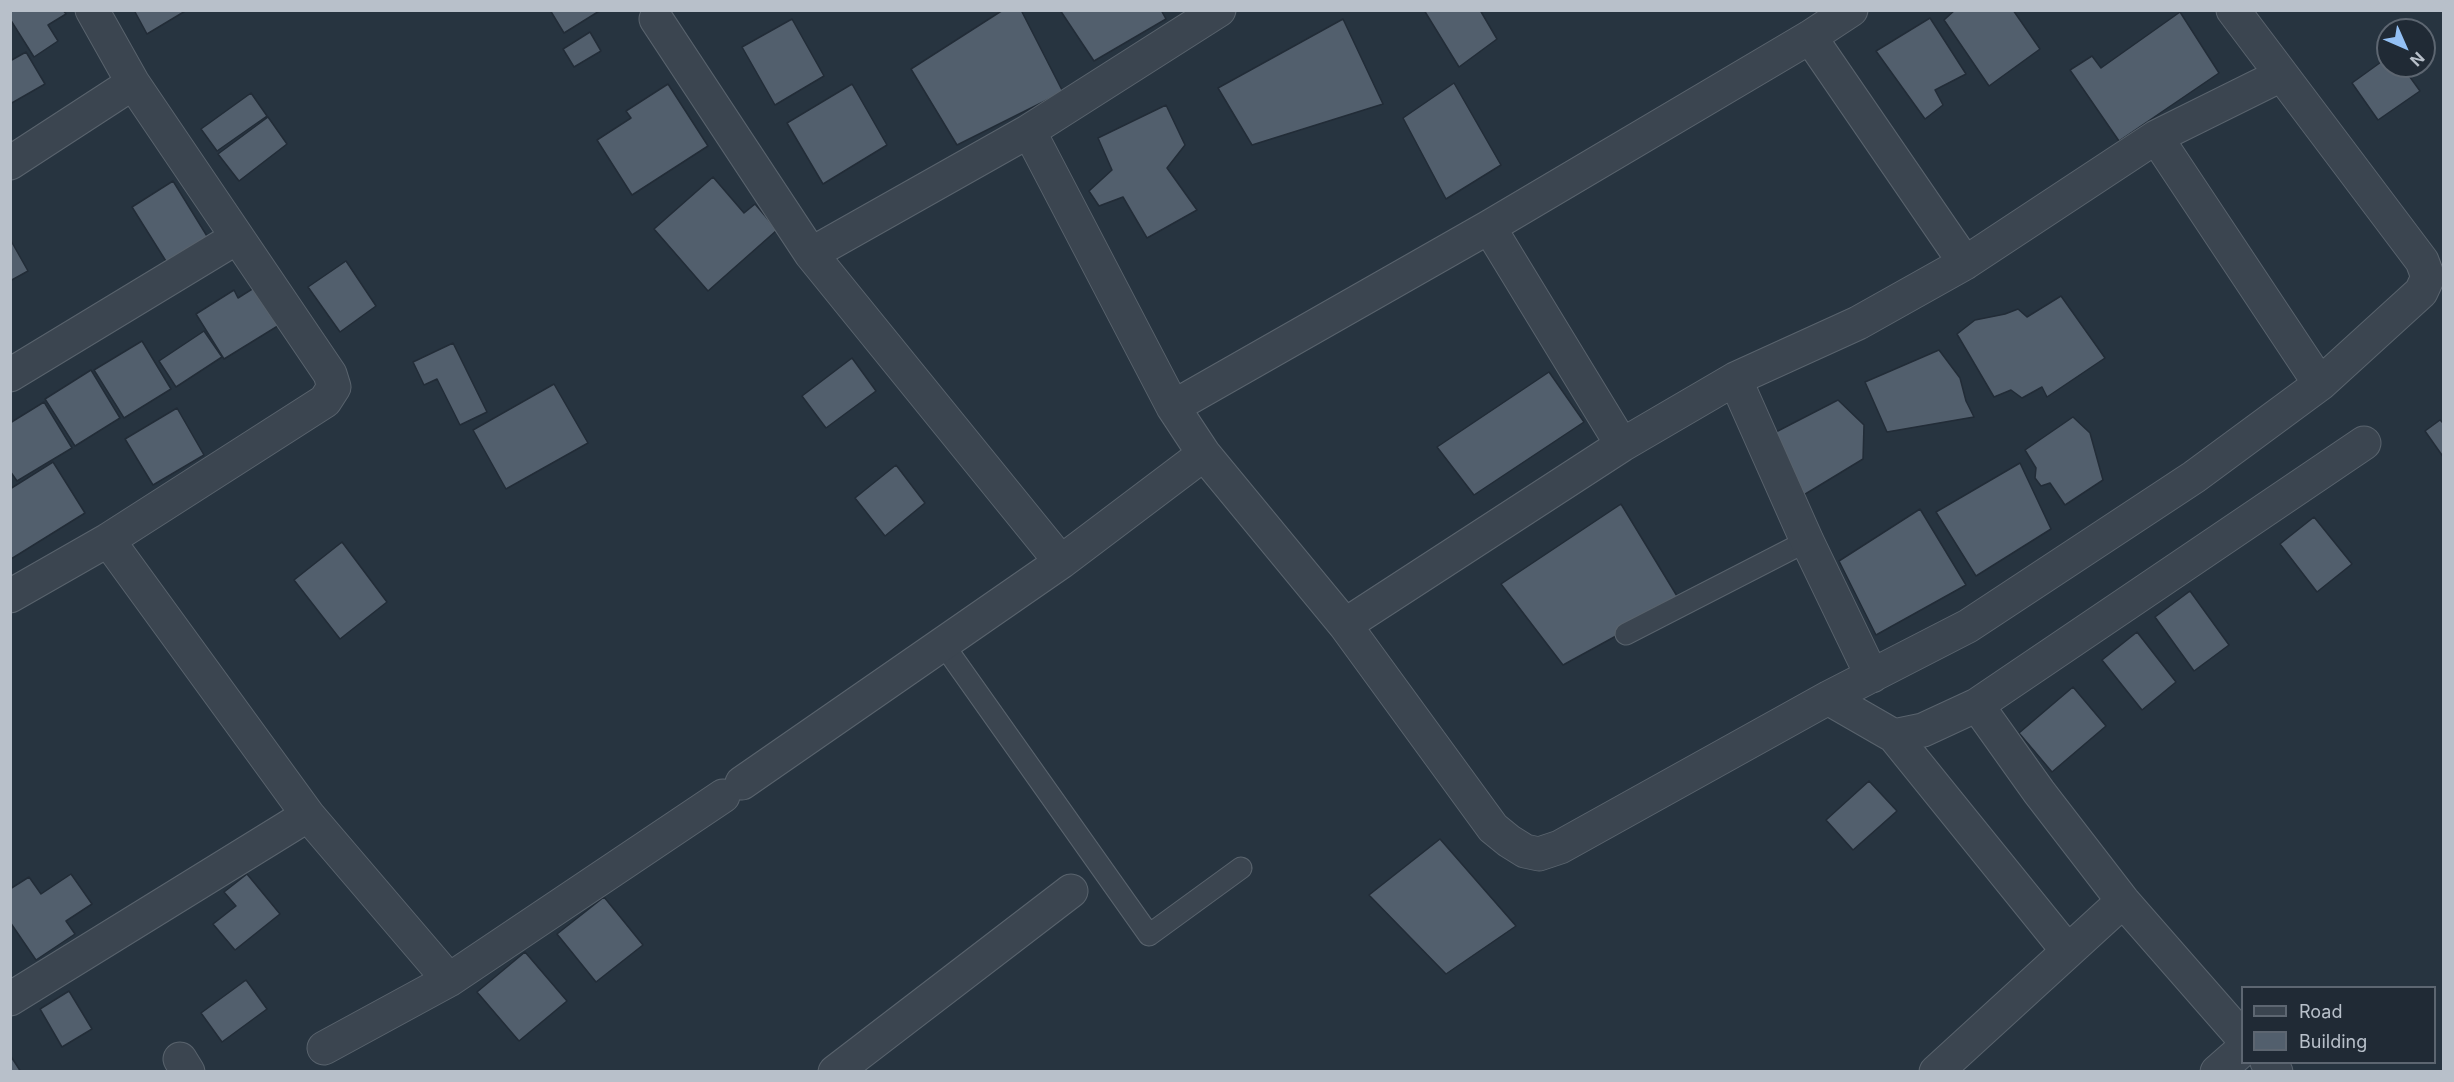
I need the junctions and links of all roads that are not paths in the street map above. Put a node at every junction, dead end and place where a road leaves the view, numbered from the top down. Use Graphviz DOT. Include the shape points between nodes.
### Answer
graph roads {
  1 [pos="92,10"];
  2 [pos="1851,10"];
  3 [pos="2233,10"];
  4 [pos="658,13"];
  5 [pos="1211,13"];
  6 [pos="1810,37"];
  7 [pos="2281,75"];
  8 [pos="133,83"];
  9 [pos="1029,131"];
  10 [pos="2156,137"];
  11 [pos="10,163"];
  12 [pos="1489,227"];
  13 [pos="236,238"];
  14 [pos="811,254"];
  15 [pos="1965,263"];
  16 [pos="10,375"];
  17 [pos="1735,380"];
  18 [pos="2320,384"];
  19 [pos="1173,407"];
  20 [pos="2364,443"];
  21 [pos="1622,445"];
  22 [pos="1204,454"];
  23 [pos="108,540"];
  24 [pos="1807,541"];
  25 [pos="1061,562"];
  26 [pos="10,596"];
  27 [pos="1345,625"];
  28 [pos="1626,634"];
  29 [pos="944,644"];
  30 [pos="1872,676"];
  31 [pos="1828,698"];
  32 [pos="1977,705"];
  33 [pos="1894,736"];
  34 [pos="308,815"];
  35 [pos="1241,868"];
  36 [pos="1071,891"];
  37 [pos="2123,901"];
  38 [pos="2067,950"];
  39 [pos="449,980"];
  40 [pos="10,999"];
  41 [pos="2241,1036"];
  42 [pos="324,1048"];
  43 [pos="2241,1051"];
  44 [pos="835,1071"];
  45 [pos="1936,1071"];
  46 [pos="2217,1071"];
  1 -- 8 [label="street"];
  2 -- 6 [label="street"];
  3 -- 7 [label="street"];
  4 -- 14 [label="street"];
  5 -- 9 [label="street"];
  6 -- 12 [label="street"];
  6 -- 15 [label="street"];
  7 -- 10 [label="street"];
  7 -- 18 [label="street" via="2422,261 2428,277 2421,292"];
  8 -- 11 [label="street"];
  8 -- 13 [label="street"];
  9 -- 14 [label="street"];
  9 -- 19 [label="street"];
  10 -- 15 [label="street"];
  10 -- 18 [label="street"];
  12 -- 19 [label="street"];
  12 -- 21 [label="street"];
  13 -- 16 [label="street"];
  13 -- 23 [label="street" via="330,374 334,387 325,400"];
  14 -- 25 [label="street"];
  15 -- 17 [label="street" via="1858,323"];
  17 -- 21 [label="street"];
  17 -- 24 [label="street"];
  18 -- 30 [label="street" via="2194,477 1968,626"];
  19 -- 22 [label="street"];
  20 -- 32 [label="street"];
  21 -- 27 [label="street"];
  22 -- 25 [label="street"];
  22 -- 27 [label="street"];
  23 -- 26 [label="street"];
  23 -- 34 [label="street"];
  24 -- 28 [label="lane"];
  24 -- 30 [label="street"];
  25 -- 29 [label="street"];
  27 -- 31 [label="street" via="1492,828 1525,851 1539,854 1560,847"];
  29 -- 35 [label="lane" via="1149,935"];
  29 -- 39 [label="street"];
  30 -- 31 [label="street"];
  31 -- 33 [label="street"];
  32 -- 33 [label="street" via="1923,730"];
  32 -- 37 [label="street"];
  33 -- 38 [label="street"];
  34 -- 39 [label="street"];
  34 -- 40 [label="street"];
  36 -- 44 [label="street"];
  37 -- 38 [label="street"];
  37 -- 41 [label="street"];
  38 -- 45 [label="street"];
  39 -- 42 [label="street"];
  43 -- 46 [label="street"];
}
